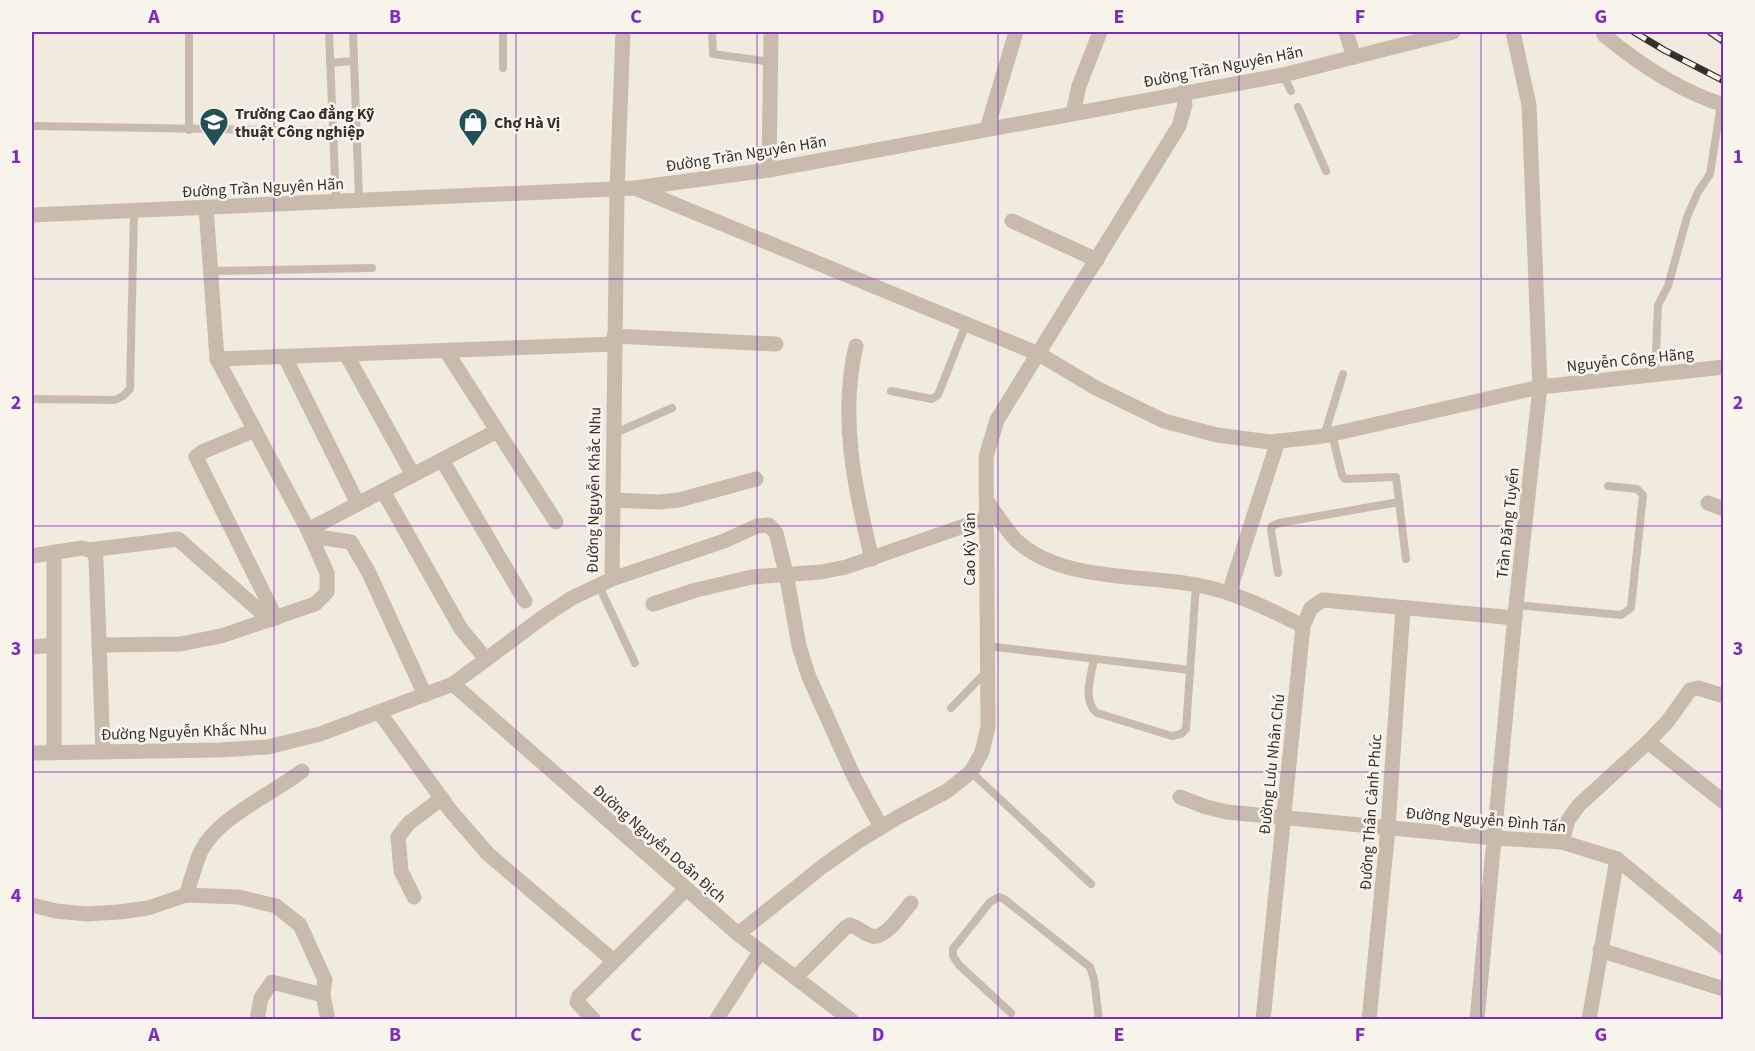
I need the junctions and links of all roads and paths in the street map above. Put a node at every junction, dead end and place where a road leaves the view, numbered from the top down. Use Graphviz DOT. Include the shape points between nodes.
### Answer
graph roads {
  1 [pos="189,32"];
  2 [pos="329,32"];
  3 [pos="353,32"];
  4 [pos="503,32"];
  5 [pos="623,32"];
  6 [pos="712,32"];
  7 [pos="771,32"];
  8 [pos="1016,32"];
  9 [pos="1100,32"];
  10 [pos="1346,32"];
  11 [pos="1444,32"];
  12 [pos="1513,32"];
  13 [pos="1603,32"];
  14 [pos="1354,57"];
  15 [pos="354,61"];
  16 [pos="771,62"];
  17 [pos="330,63"];
  18 [pos="503,68"];
  19 [pos="1283,75"];
  20 [pos="1291,91"];
  21 [pos="1183,92"];
  22 [pos="1722,104"];
  23 [pos="1298,107"];
  24 [pos="1073,113"];
  25 [pos="32,126"];
  26 [pos="987,129"];
  27 [pos="189,130"];
  28 [pos="333,131"];
  29 [pos="769,170"];
  30 [pos="1326,171"];
  31 [pos="635,188"];
  32 [pos="617,190"];
  33 [pos="359,200"];
  34 [pos="336,202"];
  35 [pos="206,208"];
  36 [pos="134,211"];
  37 [pos="32,215"];
  38 [pos="1012,221"];
  39 [pos="1097,260"];
  40 [pos="372,267"];
  41 [pos="211,271"];
  42 [pos="966,324"];
  43 [pos="614,340"];
  44 [pos="776,344"];
  45 [pos="856,346"];
  46 [pos="446,351"];
  47 [pos="346,354"];
  48 [pos="1039,354"];
  49 [pos="285,357"];
  50 [pos="217,359"];
  51 [pos="1724,367"];
  52 [pos="1343,374"];
  53 [pos="1655,375"];
  54 [pos="1540,387"];
  55 [pos="891,391"];
  56 [pos="32,399"];
  57 [pos="672,408"];
  58 [pos="255,430"];
  59 [pos="497,431"];
  60 [pos="613,434"];
  61 [pos="1328,435"];
  62 [pos="1278,441"];
  63 [pos="442,460"];
  64 [pos="413,475"];
  65 [pos="756,479"];
  66 [pos="1608,486"];
  67 [pos="383,491"];
  68 [pos="613,501"];
  69 [pos="987,501"];
  70 [pos="1399,502"];
  71 [pos="1708,503"];
  72 [pos="358,504"];
  73 [pos="1724,509"];
  74 [pos="987,518"];
  75 [pos="556,522"];
  76 [pos="310,533"];
  77 [pos="89,550"];
  78 [pos="54,552"];
  79 [pos="32,555"];
  80 [pos="872,559"];
  81 [pos="1406,559"];
  82 [pos="786,573"];
  83 [pos="1278,573"];
  84 [pos="605,582"];
  85 [pos="1196,585"];
  86 [pos="1229,593"];
  87 [pos="525,601"];
  88 [pos="653,603"];
  89 [pos="1403,608"];
  90 [pos="1516,612"];
  91 [pos="273,619"];
  92 [pos="1303,626"];
  93 [pos="54,645"];
  94 [pos="99,645"];
  95 [pos="987,646"];
  96 [pos="32,647"];
  97 [pos="486,659"];
  98 [pos="1094,659"];
  99 [pos="635,663"];
  100 [pos="1190,670"];
  101 [pos="988,671"];
  102 [pos="453,684"];
  103 [pos="425,695"];
  104 [pos="1724,696"];
  105 [pos="951,708"];
  106 [pos="379,712"];
  107 [pos="1648,742"];
  108 [pos="103,752"];
  109 [pos="32,753"];
  110 [pos="54,753"];
  111 [pos="302,771"];
  112 [pos="971,772"];
  113 [pos="1180,796"];
  114 [pos="442,798"];
  115 [pos="1724,802"];
  116 [pos="1283,818"];
  117 [pos="881,827"];
  118 [pos="1388,828"];
  119 [pos="1495,838"];
  120 [pos="1562,842"];
  121 [pos="1617,859"];
  122 [pos="1091,884"];
  123 [pos="686,889"];
  124 [pos="186,895"];
  125 [pos="414,897"];
  126 [pos="911,903"];
  127 [pos="32,905"];
  128 [pos="738,934"];
  129 [pos="1724,946"];
  130 [pos="1600,950"];
  131 [pos="760,952"];
  132 [pos="614,961"];
  133 [pos="795,978"];
  134 [pos="1724,989"];
  135 [pos="323,995"];
  136 [pos="1011,1013"];
  137 [pos="257,1020"];
  138 [pos="328,1020"];
  139 [pos="594,1020"];
  140 [pos="716,1020"];
  141 [pos="851,1020"];
  142 [pos="1099,1020"];
  143 [pos="1263,1020"];
  144 [pos="1369,1020"];
  145 [pos="1477,1020"];
  146 [pos="1589,1020"];
  1 -- 27 [label="lane"];
  2 -- 17 [label="lane"];
  3 -- 15 [label="lane"];
  4 -- 18 [label="lane"];
  5 -- 32 [label="street, Đường Nguyễn Khắc Nhu"];
  6 -- 16 [label="lane" via="713,54"];
  7 -- 16 [label="street"];
  8 -- 26 [label="street"];
  9 -- 24 [label="street"];
  10 -- 14 [label="street"];
  11 -- 14 [label="street, Đường Trần Nguyên Hãn"];
  12 -- 54 [label="street, Trần Đăng Tuyển" via="1529,105"];
  13 -- 22 [label="street" via="1668,80"];
  14 -- 19 [label="street, Đường Trần Nguyên Hãn"];
  15 -- 17 [label="lane"];
  15 -- 33 [label="lane"];
  16 -- 29 [label="street"];
  17 -- 28 [label="lane"];
  19 -- 20 [label="lane"];
  19 -- 21 [label="street, Đường Trần Nguyên Hãn"];
  21 -- 24 [label="street, Đường Trần Nguyên Hãn"];
  21 -- 39 [label="street, Cao Kỳ Vân" via="1185,105 1179,126"];
  22 -- 53 [label="lane" via="1710,174 1687,218 1658,306"];
  23 -- 30 [label="lane"];
  24 -- 26 [label="street, Đường Trần Nguyên Hãn"];
  25 -- 27 [label="lane"];
  26 -- 29 [label="street, Đường Trần Nguyên Hãn"];
  27 -- 28 [label="lane"];
  28 -- 34 [label="lane"];
  29 -- 31 [label="street, Đường Trần Nguyên Hãn"];
  31 -- 32 [label="street, Đường Trần Nguyên Hãn"];
  31 -- 42 [label="street, Nguyễn Công Hãng"];
  32 -- 33 [label="street, Đường Trần Nguyên Hãn"];
  32 -- 43 [label="street, Đường Nguyễn Khắc Nhu"];
  33 -- 34 [label="street, Đường Trần Nguyên Hãn"];
  34 -- 35 [label="street, Đường Trần Nguyên Hãn"];
  35 -- 36 [label="street, Đường Trần Nguyên Hãn"];
  35 -- 41 [label="street"];
  36 -- 37 [label="street, Đường Trần Nguyên Hãn"];
  36 -- 56 [label="lane" via="130,389 115,400"];
  38 -- 39 [label="street"];
  39 -- 48 [label="street, Cao Kỳ Vân"];
  40 -- 41 [label="lane"];
  41 -- 50 [label="street"];
  42 -- 48 [label="street, Nguyễn Công Hãng"];
  42 -- 55 [label="lane" via="938,395 932,399"];
  43 -- 44 [label="street"];
  43 -- 46 [label="street"];
  43 -- 60 [label="street, Đường Nguyễn Khắc Nhu"];
  45 -- 80 [label="street" via="849,373 848,408 853,473"];
  46 -- 47 [label="street"];
  46 -- 59 [label="street"];
  47 -- 49 [label="street"];
  47 -- 64 [label="street"];
  48 -- 62 [label="street, Nguyễn Công Hãng" via="1095,388 1164,421 1217,435"];
  48 -- 69 [label="street, Cao Kỳ Vân" via="997,420 986,457"];
  49 -- 50 [label="street"];
  49 -- 72 [label="street"];
  50 -- 58 [label="street"];
  51 -- 53 [label="street, Nguyễn Công Hãng"];
  52 -- 61 [label="lane"];
  53 -- 54 [label="street, Nguyễn Công Hãng"];
  54 -- 61 [label="street, Nguyễn Công Hãng"];
  54 -- 90 [label="street, Trần Đăng Tuyển"];
  57 -- 60 [label="lane"];
  58 -- 76 [label="street"];
  58 -- 91 [label="street" via="196,458"];
  59 -- 63 [label="street"];
  59 -- 75 [label="street"];
  60 -- 68 [label="street, Đường Nguyễn Khắc Nhu"];
  61 -- 62 [label="street, Nguyễn Công Hãng"];
  61 -- 70 [label="lane" via="1345,479 1396,477"];
  62 -- 86 [label="street"];
  63 -- 64 [label="street"];
  63 -- 87 [label="street"];
  64 -- 67 [label="street"];
  65 -- 68 [label="street" via="679,500"];
  66 -- 90 [label="lane" via="1637,489 1643,495 1631,608 1621,615"];
  67 -- 72 [label="street"];
  67 -- 97 [label="street" via="462,629"];
  68 -- 84 [label="street, Đường Nguyễn Khắc Nhu"];
  69 -- 74 [label="street, Cao Kỳ Vân"];
  69 -- 85 [label="street" via="1016,540 1035,555 1089,572"];
  70 -- 81 [label="lane"];
  70 -- 83 [label="lane" via="1272,526"];
  71 -- 73 [label="street"];
  72 -- 76 [label="street"];
  74 -- 80 [label="street"];
  74 -- 95 [label="street, Cao Kỳ Vân"];
  76 -- 91 [label="street" via="327,573 327,592 315,604"];
  76 -- 103 [label="street" via="351,542"];
  77 -- 78 [label="street"];
  77 -- 91 [label="street" via="178,538"];
  77 -- 94 [label="street" via="96,559"];
  78 -- 79 [label="street"];
  78 -- 93 [label="street"];
  80 -- 82 [label="street" via="821,572"];
  82 -- 84 [label="street" via="776,533 769,525"];
  82 -- 88 [label="street" via="723,583"];
  82 -- 117 [label="street" via="799,646 809,677"];
  84 -- 97 [label="street, Đường Nguyễn Khắc Nhu" via="543,616"];
  84 -- 99 [label="lane"];
  85 -- 86 [label="street"];
  85 -- 100 [label="lane"];
  86 -- 92 [label="street"];
  89 -- 90 [label="street, Đường Lưu Nhân Chú"];
  89 -- 92 [label="street, Đường Lưu Nhân Chú" via="1323,600 1311,608"];
  89 -- 118 [label="street, Đường Thân Cảnh Phúc"];
  90 -- 119 [label="street, Trần Đăng Tuyển"];
  91 -- 94 [label="street" via="180,644"];
  92 -- 116 [label="street, Đường Lưu Nhân Chú"];
  93 -- 96 [label="street"];
  93 -- 110 [label="street"];
  94 -- 108 [label="street"];
  95 -- 98 [label="lane"];
  95 -- 101 [label="street, Cao Kỳ Vân"];
  97 -- 102 [label="street, Đường Nguyễn Khắc Nhu"];
  98 -- 100 [label="lane"];
  98 -- 100 [label="lane" via="1088,700 1091,708 1172,736 1186,729"];
  101 -- 105 [label="lane"];
  101 -- 112 [label="street, Cao Kỳ Vân" via="988,727 982,752"];
  102 -- 103 [label="street, Đường Nguyễn Khắc Nhu"];
  102 -- 123 [label="street, Đường Nguyễn Doãn Địch"];
  103 -- 106 [label="street, Đường Nguyễn Khắc Nhu"];
  104 -- 107 [label="street" via="1698,688 1690,690"];
  106 -- 108 [label="street, Đường Nguyễn Khắc Nhu" via="320,734 267,747"];
  106 -- 114 [label="street"];
  107 -- 115 [label="street"];
  107 -- 120 [label="street" via="1579,805 1568,820"];
  108 -- 110 [label="street, Đường Nguyễn Khắc Nhu"];
  109 -- 110 [label="street, Đường Nguyễn Khắc Nhu"];
  111 -- 124 [label="street" via="219,826 201,852"];
  112 -- 117 [label="street, Cao Kỳ Vân"];
  112 -- 122 [label="lane"];
  113 -- 116 [label="street, Đường Nguyễn Đình Tấn" via="1227,812"];
  114 -- 125 [label="street" via="409,823 398,837 401,871"];
  114 -- 132 [label="street" via="488,854"];
  116 -- 118 [label="street, Đường Nguyễn Đình Tấn"];
  116 -- 143 [label="street, Đường Lưu Nhân Chú"];
  117 -- 128 [label="street, Cao Kỳ Vân" via="823,866"];
  118 -- 119 [label="street, Đường Nguyễn Đình Tấn"];
  118 -- 144 [label="street, Đường Thân Cảnh Phúc"];
  119 -- 120 [label="street, Đường Nguyễn Đình Tấn"];
  119 -- 145 [label="street, Trần Đăng Tuyển"];
  120 -- 121 [label="street, Đường Nguyễn Đình Tấn"];
  121 -- 129 [label="street, Đường Nguyễn Đình Tấn"];
  121 -- 130 [label="street"];
  123 -- 128 [label="street, Đường Nguyễn Doãn Địch"];
  123 -- 132 [label="street"];
  124 -- 127 [label="street" via="148,908 119,912 86,914"];
  124 -- 135 [label="street" via="239,897 276,906 300,925 325,980"];
  126 -- 133 [label="street" via="879,937 850,925 845,928"];
  128 -- 131 [label="street, Đường Nguyễn Doãn Địch"];
  130 -- 134 [label="street"];
  130 -- 146 [label="street"];
  131 -- 133 [label="street, Đường Nguyễn Doãn Địch"];
  131 -- 140 [label="street"];
  132 -- 139 [label="street" via="579,996 580,1008"];
  133 -- 141 [label="street, Đường Nguyễn Doãn Địch"];
  135 -- 137 [label="street" via="272,982 261,998"];
  135 -- 138 [label="street"];
  136 -- 142 [label="lane" via="953,956 953,949 990,902 999,897 1089,967"];
}
